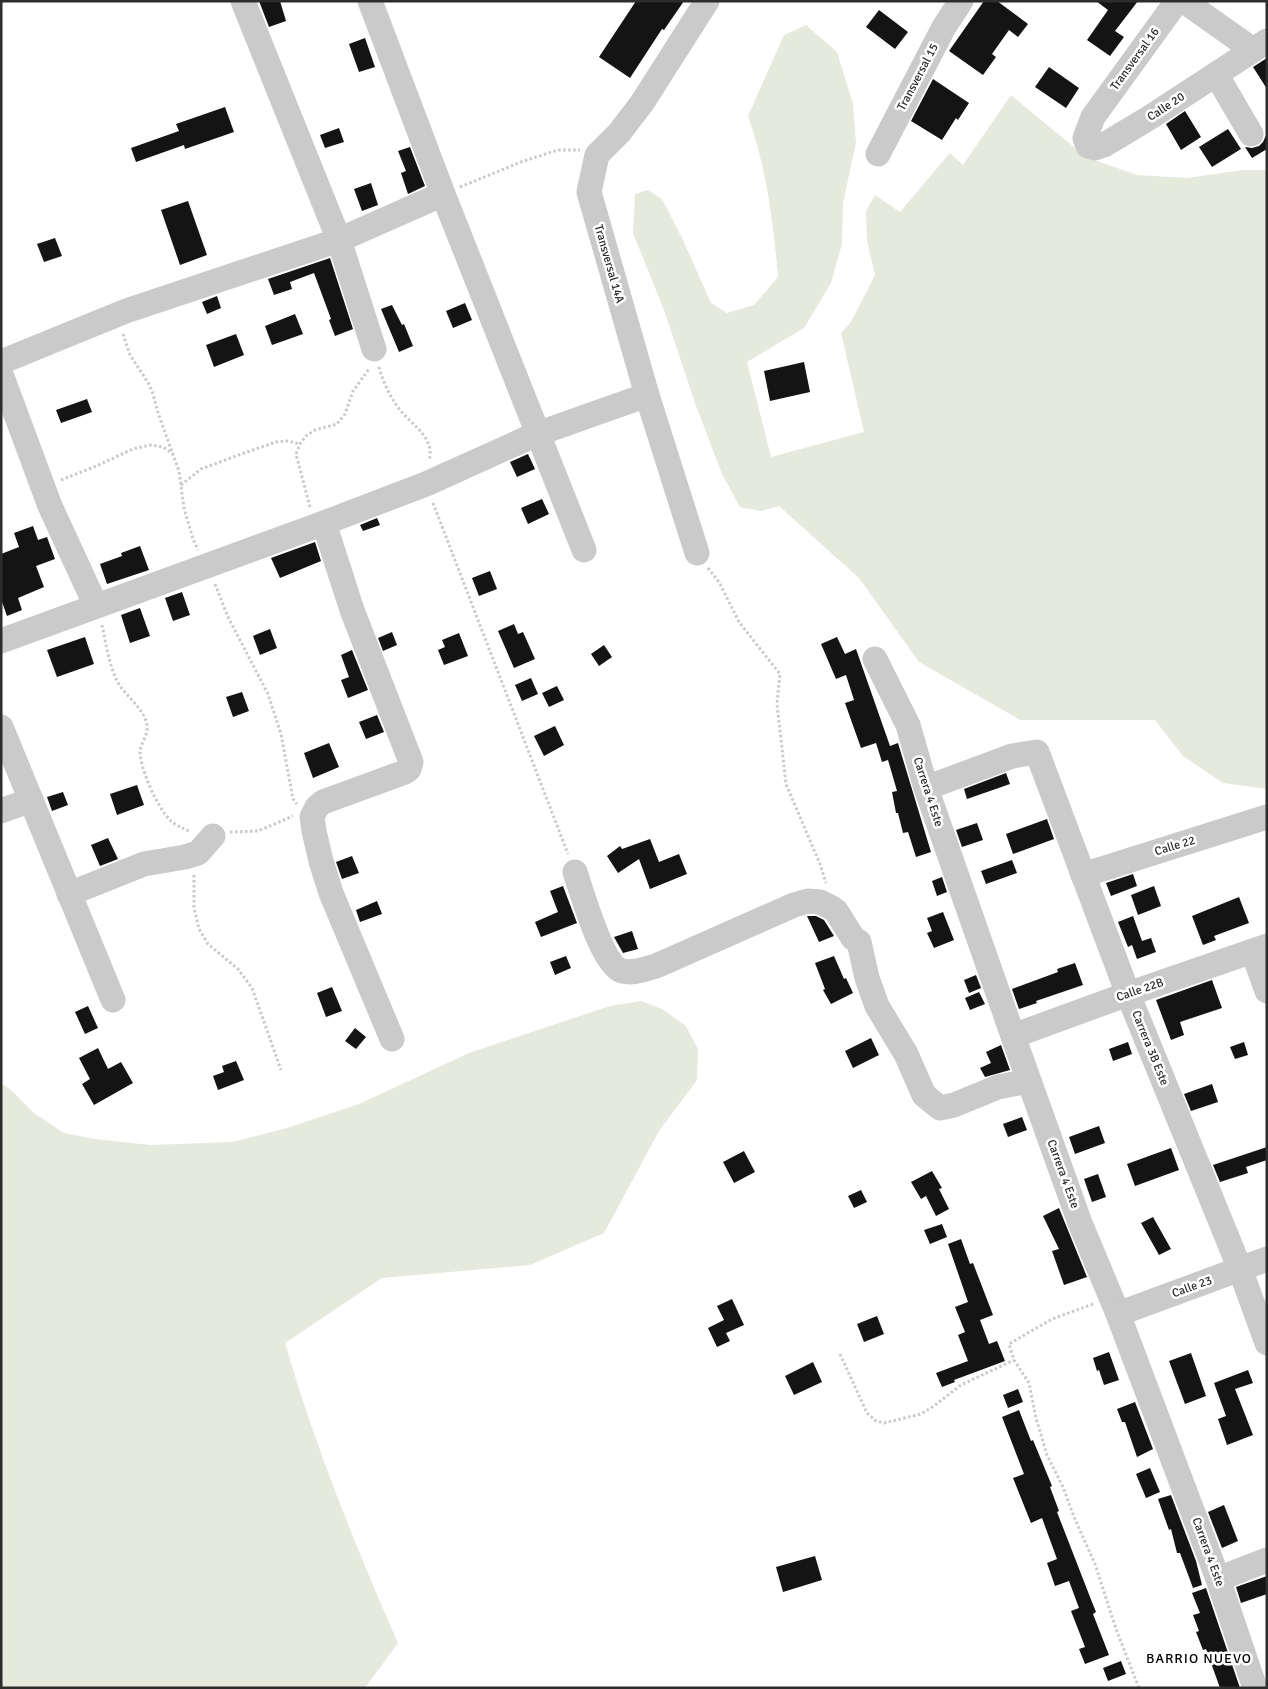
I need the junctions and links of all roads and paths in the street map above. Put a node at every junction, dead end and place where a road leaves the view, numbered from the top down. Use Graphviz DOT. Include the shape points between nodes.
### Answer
graph roads {
  1 [pos="243,1"];
  2 [pos="370,1"];
  3 [pos="706,1"];
  4 [pos="961,1"];
  5 [pos="1177,1"];
  6 [pos="1184,1"];
  7 [pos="1260,46"];
  8 [pos="1216,74"];
  9 [pos="1093,118"];
  10 [pos="1251,134"];
  11 [pos="878,154"];
  12 [pos="597,155"];
  13 [pos="442,194"];
  14 [pos="339,240"];
  15 [pos="374,349"];
  16 [pos="1,362"];
  17 [pos="1,374"];
  18 [pos="647,395"];
  19 [pos="537,434"];
  20 [pos="300,444"];
  21 [pos="174,454"];
  22 [pos="426,484"];
  23 [pos="181,486"];
  24 [pos="43,487"];
  25 [pos="324,523"];
  26 [pos="584,550"];
  27 [pos="697,553"];
  28 [pos="96,606"];
  29 [pos="1,641"];
  30 [pos="875,659"];
  31 [pos="1,727"];
  32 [pos="926,788"];
  33 [pos="31,800"];
  34 [pos="1,811"];
  35 [pos="298,813"];
  36 [pos="1267,818"];
  37 [pos="206,844"];
  38 [pos="575,872"];
  39 [pos="1083,875"];
  40 [pos="69,894"];
  41 [pos="832,908"];
  42 [pos="1260,949"];
  43 [pos="1267,991"];
  44 [pos="1128,994"];
  45 [pos="113,1000"];
  46 [pos="1013,1036"];
  47 [pos="392,1039"];
  48 [pos="281,1070"];
  49 [pos="1029,1081"];
  50 [pos="1267,1259"];
  51 [pos="1240,1269"];
  52 [pos="1114,1307"];
  53 [pos="1267,1343"];
  54 [pos="840,1354"];
  55 [pos="1014,1360"];
  56 [pos="1267,1560"];
  57 [pos="1218,1579"];
  58 [pos="1139,1688"];
  59 [pos="1255,1688"];
  1 -- 14 [label="street"];
  2 -- 13 [label="street"];
  3 -- 12 [label="street" via="642,103"];
  4 -- 11 [label="street, Transversal 15" via="944,27"];
  5 -- 9 [label="street, Transversal 16"];
  6 -- 7 [label="street"];
  7 -- 8 [label="street, Calle 20"];
  8 -- 9 [label="street, Calle 20" via="1095,148 1088,146 1084,138"];
  8 -- 10 [label="street"];
  12 -- 13 [label="path" via="582,150 558,150"];
  12 -- 18 [label="street, Transversal 14A" via="589,192"];
  13 -- 14 [label="street"];
  13 -- 19 [label="street"];
  14 -- 15 [label="street"];
  14 -- 16 [label="street" via="126,311"];
  15 -- 20 [label="path" via="371,365 354,391 345,414 337,424 315,430"];
  15 -- 22 [label="path" via="382,379 395,404 428,440 432,451"];
  17 -- 24 [label="street"];
  18 -- 19 [label="street"];
  18 -- 27 [label="street, Transversal 14A"];
  19 -- 22 [label="street"];
  19 -- 26 [label="street"];
  20 -- 23 [label="path" via="276,442 244,453 201,469"];
  20 -- 25 [label="path" via="296,454 311,510"];
  21 -- 24 [label="path" via="163,447 133,449"];
  22 -- 25 [label="street"];
  22 -- 38 [label="path"];
  24 -- 28 [label="street"];
  25 -- 28 [label="street"];
  25 -- 47 [label="street" via="352,610 411,762 405,772 323,802 316,807 312,818 331,893"];
  27 -- 41 [label="path" via="719,582 739,622 780,674 776,704 786,784 820,864"];
  28 -- 29 [label="street"];
  28 -- 37 [label="path" via="117,681 143,714 148,727 140,748 141,757 160,806 178,827 199,836"];
  30 -- 32 [label="street, Carrera 4 Este" via="908,725"];
  31 -- 33 [label="street"];
  32 -- 39 [label="street, Carrera 3B Este" via="1012,756 1037,752"];
  32 -- 46 [label="street, Carrera 4 Este"];
  33 -- 34 [label="street"];
  33 -- 40 [label="street"];
  35 -- 37 [label="path" via="258,831 230,832"];
  36 -- 39 [label="street, Calle 22"];
  37 -- 40 [label="street" via="185,857 144,864"];
  37 -- 48 [label="path" via="193,879 199,929 208,944 238,969 252,988"];
  38 -- 41 [label="street" via="604,952 613,967 622,971 635,972 656,966 794,905 808,901"];
  39 -- 44 [label="street, Carrera 3B Este"];
  40 -- 45 [label="street"];
  41 -- 49 [label="street" via="859,942 877,1006 906,1054 924,1095 940,1108 954,1106 998,1087"];
  42 -- 43 [label="street"];
  42 -- 44 [label="street, Calle 22B"];
  44 -- 46 [label="street, Calle 22B"];
  44 -- 51 [label="street, Carrera 3B Este"];
  46 -- 49 [label="street, Carrera 4 Este"];
  49 -- 52 [label="street, Carrera 4 Este"];
  50 -- 51 [label="street, Calle 23"];
  51 -- 52 [label="street, Calle 23"];
  51 -- 53 [label="street, Carrera 3B Este"];
  52 -- 55 [label="path" via="1067,1313 1052,1319 1010,1344"];
  52 -- 57 [label="street, Carrera 4 Este"];
  54 -- 55 [label="path" via="867,1413 884,1423 921,1414 961,1385"];
  55 -- 58 [label="path" via="1028,1383 1047,1455 1095,1564"];
  56 -- 57 [label="street"];
  57 -- 59 [label="street, Carrera 4 Este"];
}
